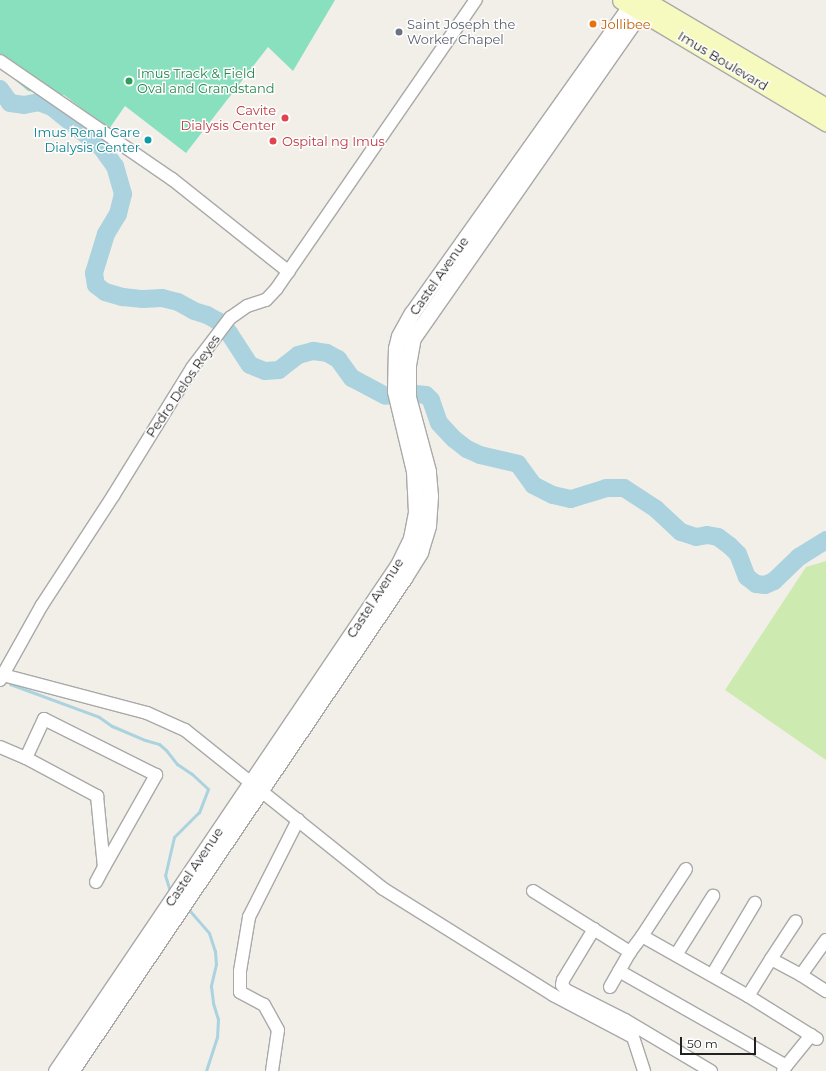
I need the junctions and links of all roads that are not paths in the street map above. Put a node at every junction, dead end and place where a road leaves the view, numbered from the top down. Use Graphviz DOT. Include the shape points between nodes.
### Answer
graph roads {
  1 [pos="476,0"];
  2 [pos="637,3"];
  3 [pos="0,61"];
  4 [pos="826,107"];
  5 [pos="826,122"];
  6 [pos="289,272"];
  7 [pos="1,677"];
  8 [pos="0,747"];
  9 [pos="26,758"];
  10 [pos="256,786"];
  11 [pos="298,820"];
  12 [pos="104,867"];
  13 [pos="686,869"];
  14 [pos="96,882"];
  15 [pos="533,891"];
  16 [pos="713,896"];
  17 [pos="755,903"];
  18 [pos="796,920"];
  19 [pos="594,929"];
  20 [pos="642,936"];
  21 [pos="826,940"];
  22 [pos="630,952"];
  23 [pos="676,955"];
  24 [pos="771,959"];
  25 [pos="618,971"];
  26 [pos="712,975"];
  27 [pos="801,975"];
  28 [pos="610,987"];
  29 [pos="826,991"];
  30 [pos="748,996"];
  31 [pos="784,1069"];
  32 [pos="56,1071"];
  33 [pos="71,1071"];
  34 [pos="272,1071"];
  35 [pos="644,1071"];
  36 [pos="711,1071"];
  1 -- 6 [label="street, Pedro Delos Reyes"];
  2 -- 4 [label="main road, Imus Boulevard"];
  2 -- 5 [label="main road, Imus Boulevard"];
  2 -- 10 [label="street, Castel Avenue" via="402,331 396,348 395,391 414,471 416,512 411,538 398,565"];
  3 -- 6 [label="street" via="172,180"];
  6 -- 7 [label="street, Pedro Delos Reyes" via="266,300 248,306 230,318 180,385 113,496 42,605"];
  7 -- 10 [label="street" via="147,713 185,730"];
  8 -- 9 [label="street"];
  9 -- 12 [label="street" via="96,796"];
  9 -- 12 [label="street" via="44,719 156,775"];
  10 -- 11 [label="street"];
  10 -- 32 [label="street, Castel Avenue"];
  10 -- 33 [label="street, Castel Avenue"];
  11 -- 34 [label="street" via="248,917 240,971 240,992 264,1005 278,1030"];
  11 -- 35 [label="street" via="382,888 553,995 633,1037"];
  12 -- 14 [label="street"];
  13 -- 20 [label="street"];
  15 -- 19 [label="street"];
  16 -- 23 [label="street"];
  17 -- 26 [label="street"];
  18 -- 24 [label="street"];
  19 -- 22 [label="street"];
  19 -- 36 [label="street" via="563,980 562,985 566,990 625,1020"];
  20 -- 22 [label="street"];
  20 -- 23 [label="street"];
  21 -- 27 [label="street"];
  22 -- 25 [label="street"];
  23 -- 26 [label="street"];
  24 -- 27 [label="street"];
  24 -- 30 [label="street"];
  25 -- 28 [label="street"];
  25 -- 31 [label="street"];
  26 -- 30 [label="street"];
  27 -- 29 [label="street"];
  30 -- 31 [label="street" via="814,1037"];
}
